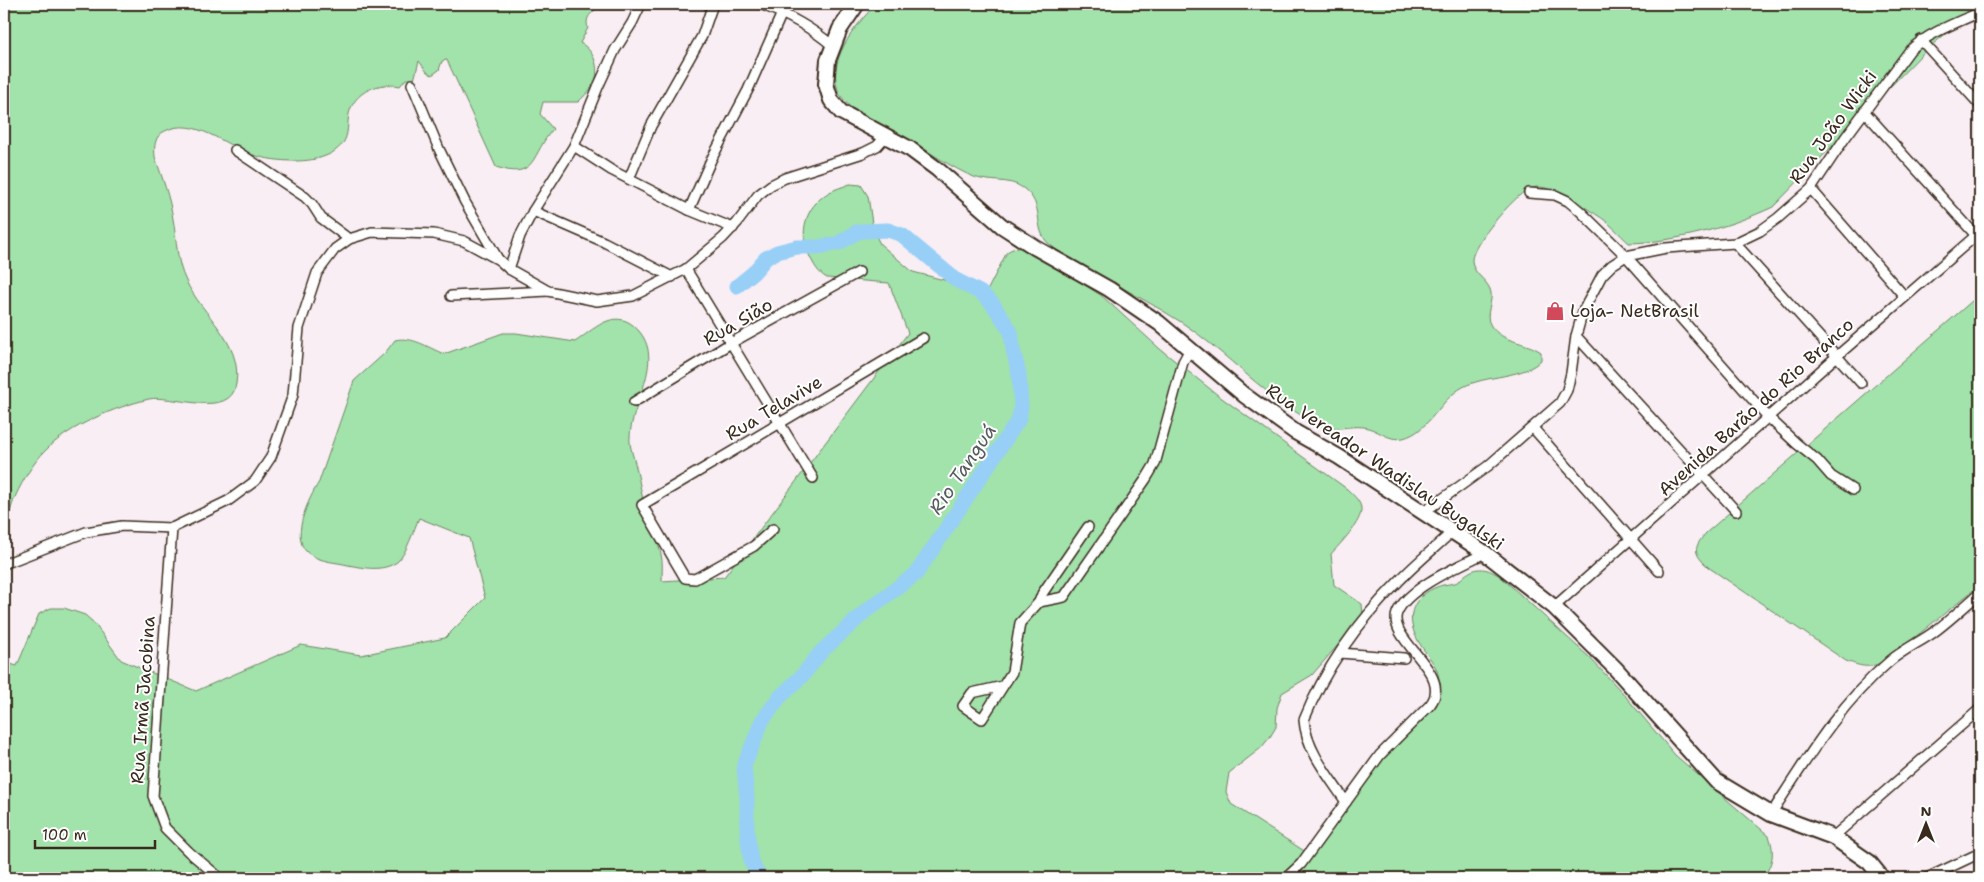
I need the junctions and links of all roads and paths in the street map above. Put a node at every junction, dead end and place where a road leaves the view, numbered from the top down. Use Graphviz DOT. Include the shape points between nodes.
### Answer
graph roads {
  1 [pos="641,4"];
  2 [pos="713,4"];
  3 [pos="760,4"];
  4 [pos="857,4"];
  5 [pos="1980,12"];
  6 [pos="782,13"];
  7 [pos="1921,40"];
  8 [pos="834,46"];
  9 [pos="412,84"];
  10 [pos="1980,105"];
  11 [pos="1864,111"];
  12 [pos="886,136"];
  13 [pos="574,146"];
  14 [pos="236,150"];
  15 [pos="629,179"];
  16 [pos="1811,190"];
  17 [pos="1529,193"];
  18 [pos="689,210"];
  19 [pos="533,211"];
  20 [pos="733,228"];
  21 [pos="1979,236"];
  22 [pos="349,239"];
  23 [pos="1735,243"];
  24 [pos="1626,256"];
  25 [pos="498,260"];
  26 [pos="509,269"];
  27 [pos="686,269"];
  28 [pos="859,272"];
  29 [pos="672,277"];
  30 [pos="548,291"];
  31 [pos="451,296"];
  32 [pos="1905,297"];
  33 [pos="1576,336"];
  34 [pos="922,338"];
  35 [pos="731,343"];
  36 [pos="1190,349"];
  37 [pos="1838,356"];
  38 [pos="1861,382"];
  39 [pos="634,402"];
  40 [pos="1768,417"];
  41 [pos="780,424"];
  42 [pos="1533,428"];
  43 [pos="1703,476"];
  44 [pos="813,478"];
  45 [pos="1853,490"];
  46 [pos="1736,511"];
  47 [pos="1424,512"];
  48 [pos="1088,527"];
  49 [pos="172,528"];
  50 [pos="773,529"];
  51 [pos="1453,531"];
  52 [pos="1631,539"];
  53 [pos="1485,554"];
  54 [pos="4,564"];
  55 [pos="1659,571"];
  56 [pos="1980,593"];
  57 [pos="1039,602"];
  58 [pos="1554,607"];
  59 [pos="1340,653"];
  60 [pos="1404,658"];
  61 [pos="1003,686"];
  62 [pos="1980,709"];
  63 [pos="1346,802"];
  64 [pos="1772,814"];
  65 [pos="1833,837"];
  66 [pos="1980,853"];
  67 [pos="220,878"];
  68 [pos="1286,878"];
  69 [pos="1882,878"];
  70 [pos="1927,878"];
  1 -- 13 [label="street" via="615,50"];
  2 -- 15 [label="street" via="702,36 651,126"];
  3 -- 6 [label="street"];
  4 -- 8 [label="main road, Rua Vereador Wadislau Bugalski"];
  5 -- 7 [label="street, Rua João Wicki"];
  6 -- 8 [label="street"];
  6 -- 18 [label="street"];
  7 -- 10 [label="street"];
  7 -- 11 [label="street, Rua João Wicki"];
  8 -- 12 [label="main road, Rua Vereador Wadislau Bugalski" via="828,60 826,84 831,100 841,112"];
  9 -- 25 [label="street" via="439,149"];
  11 -- 16 [label="street, Rua João Wicki"];
  11 -- 21 [label="street"];
  12 -- 20 [label="street" via="877,146 863,153 771,185 758,195"];
  12 -- 36 [label="main road, Rua Vereador Wadislau Bugalski" via="937,169 1002,226 1109,289"];
  13 -- 15 [label="street"];
  13 -- 19 [label="street"];
  14 -- 22 [label="street" via="305,198 322,218"];
  15 -- 18 [label="street"];
  16 -- 23 [label="street, Rua João Wicki" via="1760,231"];
  16 -- 32 [label="street"];
  17 -- 24 [label="street" via="1555,195 1568,201"];
  18 -- 20 [label="street"];
  19 -- 26 [label="street"];
  19 -- 29 [label="street"];
  20 -- 27 [label="street"];
  21 -- 32 [label="street, Avenida Barão do Rio Branco"];
  22 -- 25 [label="street" via="372,232 434,234 464,241"];
  22 -- 49 [label="street" via="335,249 317,273 299,328 293,395 272,457 255,481 228,501"];
  23 -- 24 [label="street, Rua João Wicki" via="1666,248"];
  23 -- 37 [label="street"];
  24 -- 33 [label="street, Rua João Wicki" via="1602,275 1583,311"];
  24 -- 40 [label="street"];
  25 -- 26 [label="street"];
  26 -- 30 [label="street"];
  27 -- 29 [label="street"];
  27 -- 35 [label="street"];
  28 -- 35 [label="street, Rua Sião"];
  29 -- 30 [label="street" via="634,296 597,300"];
  30 -- 31 [label="street"];
  32 -- 37 [label="street, Avenida Barão do Rio Branco"];
  33 -- 42 [label="street, Rua João Wicki" via="1567,390 1560,403"];
  33 -- 43 [label="street"];
  34 -- 41 [label="street, Rua Telavive"];
  35 -- 39 [label="street, Rua Sião"];
  35 -- 41 [label="street"];
  36 -- 47 [label="main road, Rua Vereador Wadislau Bugalski" via="1294,432"];
  36 -- 57 [label="street" via="1183,362 1155,464 1064,597"];
  37 -- 38 [label="street"];
  37 -- 40 [label="street, Avenida Barão do Rio Branco"];
  40 -- 43 [label="street, Avenida Barão do Rio Branco"];
  40 -- 45 [label="street" via="1831,476"];
  41 -- 44 [label="street"];
  41 -- 50 [label="street, Rua Telavive" via="642,505 684,578 695,579 737,556"];
  42 -- 47 [label="street, Rua João Wicki" via="1488,466"];
  42 -- 52 [label="street"];
  43 -- 46 [label="street"];
  43 -- 52 [label="street, Avenida Barão do Rio Branco"];
  47 -- 51 [label="main road, Rua Vereador Wadislau Bugalski"];
  48 -- 57 [label="street"];
  49 -- 54 [label="street" via="122,526 86,532"];
  49 -- 67 [label="street, Rua Irmã Jacobina" via="153,796 165,828"];
  51 -- 53 [label="main road, Rua Vereador Wadislau Bugalski"];
  51 -- 59 [label="street" via="1365,617"];
  52 -- 55 [label="street"];
  52 -- 58 [label="street, Avenida Barão do Rio Branco"];
  53 -- 58 [label="main road, Rua Vereador Wadislau Bugalski"];
  53 -- 63 [label="street" via="1424,586 1398,612 1398,628 1423,662 1434,684 1435,695 1430,705 1380,755"];
  56 -- 64 [label="street" via="1935,631 1890,660 1857,693 1813,750"];
  57 -- 61 [label="street" via="1020,623 1012,672"];
  58 -- 64 [label="main road, Rua Vereador Wadislau Bugalski" via="1615,668 1716,781"];
  59 -- 60 [label="street"];
  59 -- 63 [label="street" via="1304,720 1314,753"];
  62 -- 65 [label="street"];
  63 -- 68 [label="street" via="1301,864"];
  64 -- 65 [label="main road, Rua Vereador Wadislau Bugalski"];
  65 -- 69 [label="main road, Rua Vereador Wadislau Bugalski" via="1870,862"];
  66 -- 70 [label="street"];
}
